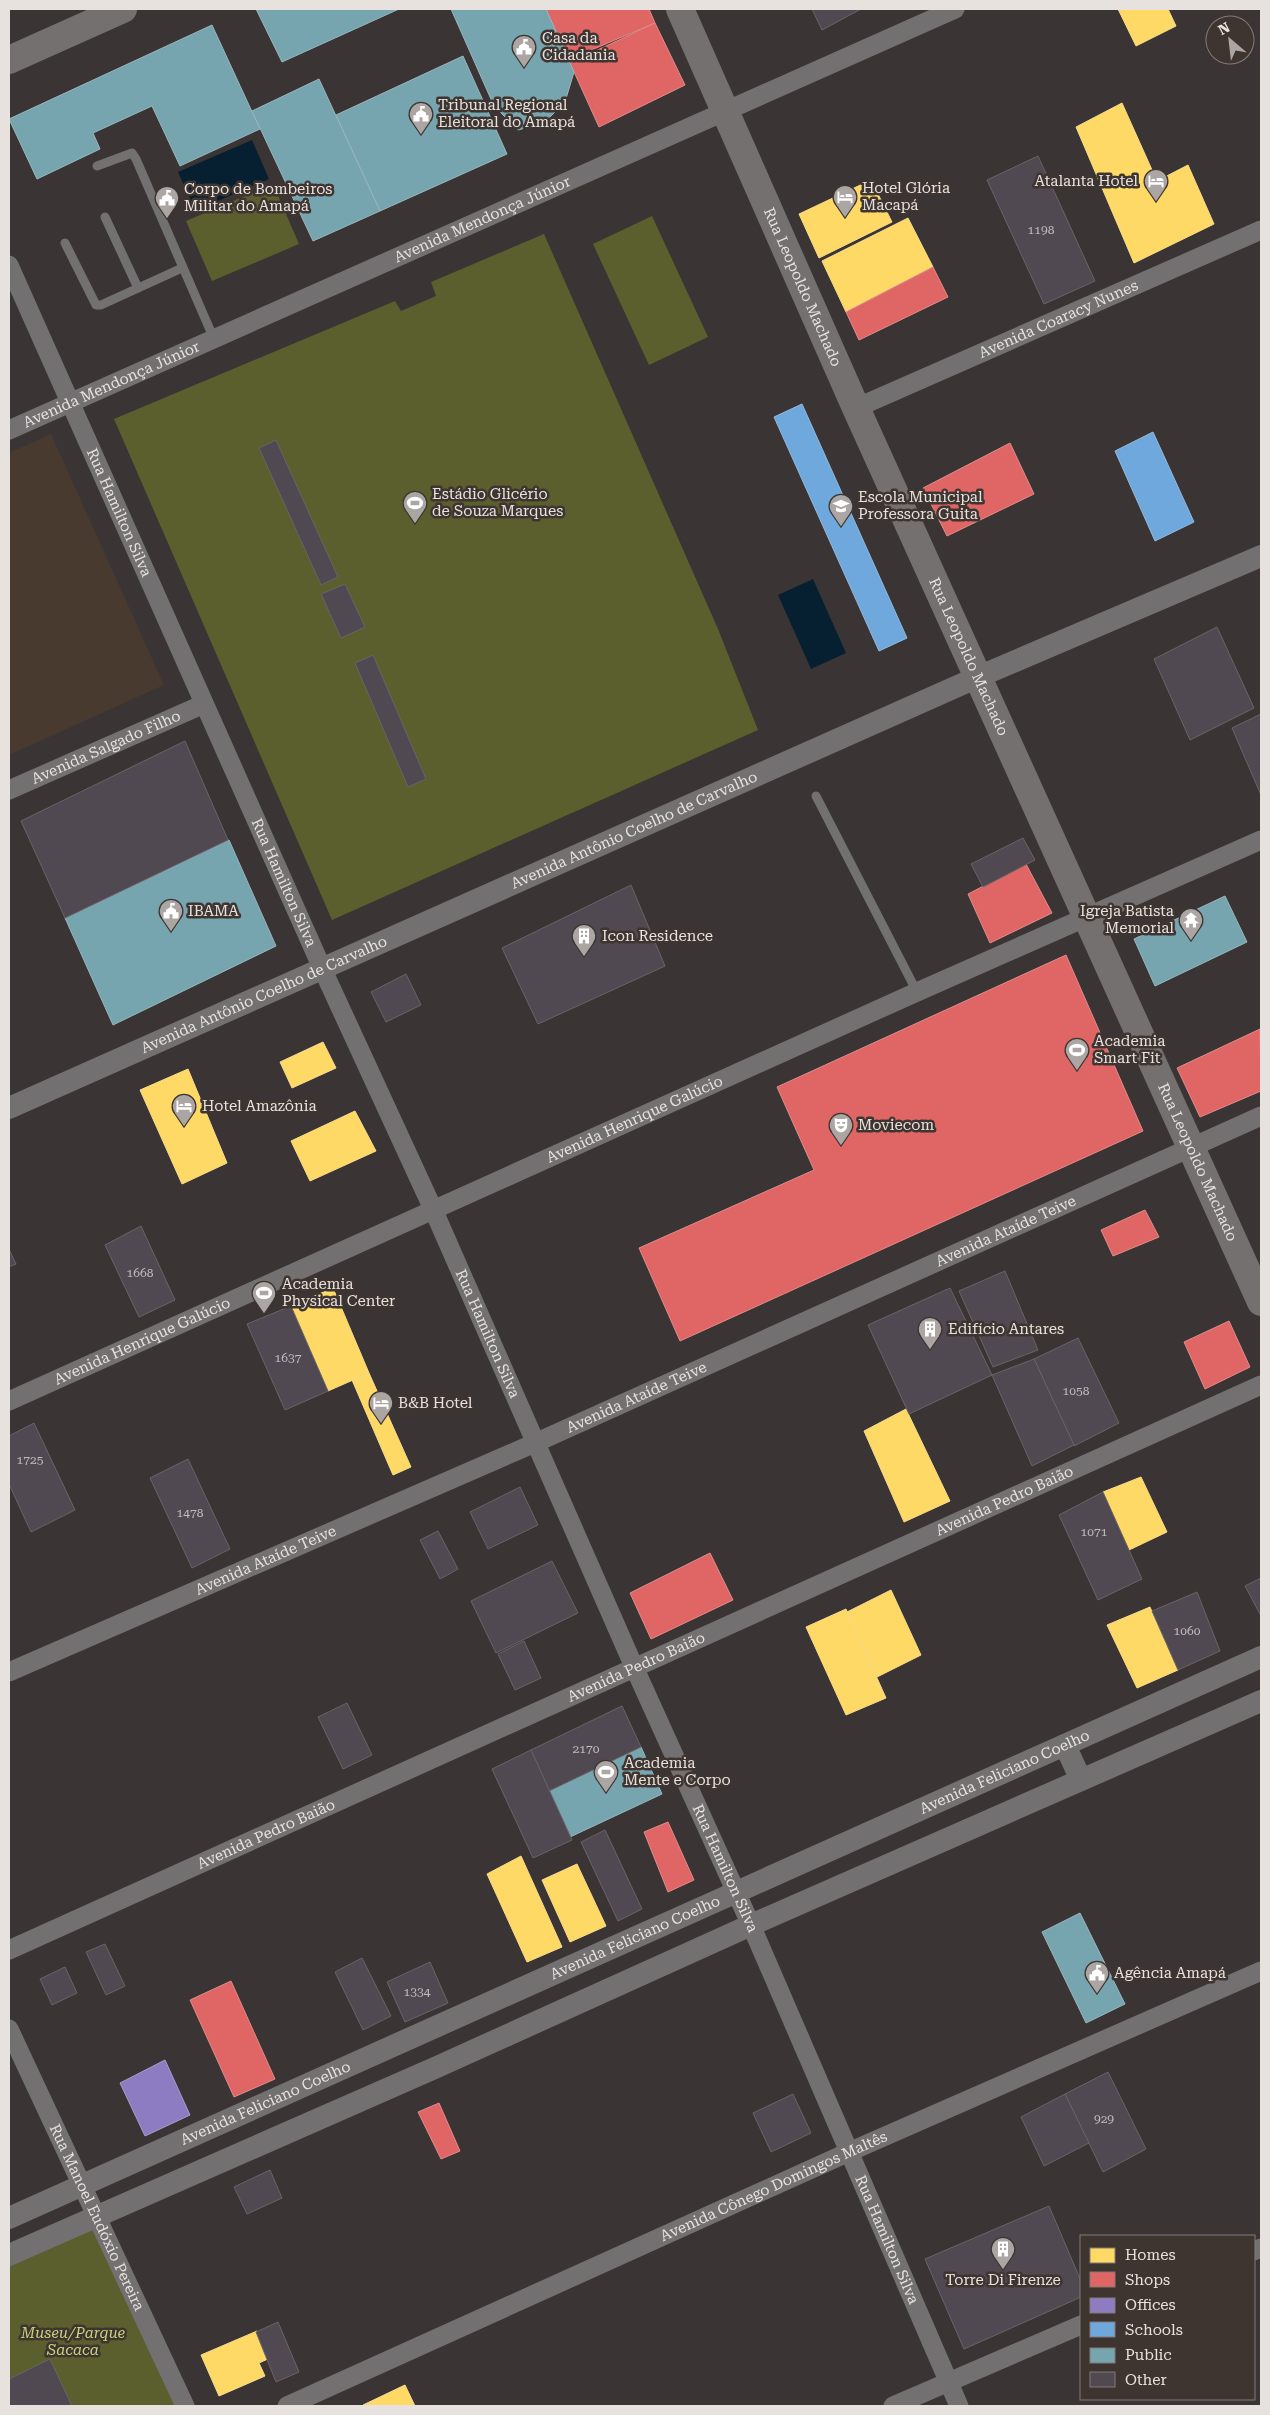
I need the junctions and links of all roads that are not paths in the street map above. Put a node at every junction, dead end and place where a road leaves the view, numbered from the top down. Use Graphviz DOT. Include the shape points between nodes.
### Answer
graph roads {
  1 [pos="123,9"];
  2 [pos="680,9"];
  3 [pos="955,9"];
  4 [pos="9,60"];
  5 [pos="724,112"];
  6 [pos="98,166"];
  7 [pos="105,218"];
  8 [pos="1261,230"];
  9 [pos="65,243"];
  10 [pos="9,265"];
  11 [pos="182,268"];
  12 [pos="138,288"];
  13 [pos="214,339"];
  14 [pos="70,404"];
  15 [pos="856,408"];
  16 [pos="9,430"];
  17 [pos="1261,556"];
  18 [pos="978,677"];
  19 [pos="204,704"];
  20 [pos="9,790"];
  21 [pos="816,796"];
  22 [pos="1261,840"];
  23 [pos="1087,916"];
  24 [pos="322,968"];
  25 [pos="917,992"];
  26 [pos="9,1108"];
  27 [pos="1261,1116"];
  28 [pos="1191,1147"];
  29 [pos="433,1209"];
  30 [pos="1261,1302"];
  31 [pos="1261,1385"];
  32 [pos="9,1401"];
  33 [pos="535,1442"];
  34 [pos="1261,1657"];
  35 [pos="635,1669"];
  36 [pos="9,1672"];
  37 [pos="1261,1701"];
  38 [pos="1065,1745"];
  39 [pos="1081,1780"];
  40 [pos="735,1892"];
  41 [pos="751,1925"];
  42 [pos="9,1950"];
  43 [pos="1261,1971"];
  44 [pos="9,2029"];
  45 [pos="422,2034"];
  46 [pos="437,2067"];
  47 [pos="849,2152"];
  48 [pos="81,2184"];
  49 [pos="95,2216"];
  50 [pos="9,2218"];
  51 [pos="9,2255"];
  52 [pos="1080,2325"];
  53 [pos="948,2382"];
  54 [pos="185,2406"];
  55 [pos="287,2406"];
  56 [pos="894,2406"];
  57 [pos="959,2406"];
  1 -- 4 [label="main road"];
  2 -- 5 [label="main road, Rua Leopoldo Machado"];
  3 -- 5 [label="street, Avenida Mendonça Júnior"];
  5 -- 13 [label="street, Avenida Mendonça Júnior"];
  5 -- 15 [label="main road, Rua Leopoldo Machado"];
  6 -- 11 [label="lane" via="132,153"];
  7 -- 12 [label="lane"];
  8 -- 15 [label="street, Avenida Coaracy Nunes"];
  9 -- 12 [label="lane" via="96,305"];
  10 -- 14 [label="street, Rua Hamilton Silva"];
  11 -- 12 [label="lane"];
  11 -- 13 [label="lane"];
  13 -- 14 [label="street, Avenida Mendonça Júnior"];
  14 -- 16 [label="street, Avenida Mendonça Júnior"];
  14 -- 19 [label="street, Rua Hamilton Silva"];
  15 -- 18 [label="main road, Rua Leopoldo Machado"];
  17 -- 18 [label="street, Avenida Antônio Coelho de Carvalho"];
  18 -- 23 [label="main road, Rua Leopoldo Machado"];
  18 -- 24 [label="street, Avenida Antônio Coelho de Carvalho"];
  19 -- 20 [label="street, Avenida Salgado Filho"];
  19 -- 24 [label="street, Rua Hamilton Silva"];
  21 -- 25 [label="lane"];
  22 -- 23 [label="street, Avenida Henrique Galúcio"];
  23 -- 25 [label="street, Avenida Henrique Galúcio"];
  23 -- 28 [label="main road, Rua Leopoldo Machado"];
  24 -- 26 [label="street, Avenida Antônio Coelho de Carvalho"];
  24 -- 29 [label="street, Rua Hamilton Silva"];
  25 -- 29 [label="street, Avenida Henrique Galúcio"];
  27 -- 28 [label="street, Avenida Ataíde Teive"];
  28 -- 30 [label="main road, Rua Leopoldo Machado"];
  28 -- 33 [label="street, Avenida Ataíde Teive"];
  29 -- 32 [label="street, Avenida Henrique Galúcio"];
  29 -- 33 [label="street, Rua Hamilton Silva"];
  31 -- 35 [label="street, Avenida Pedro Baião"];
  33 -- 35 [label="street, Rua Hamilton Silva"];
  33 -- 36 [label="street, Avenida Ataíde Teive"];
  34 -- 38 [label="street, Avenida Feliciano Coelho"];
  35 -- 40 [label="street, Rua Hamilton Silva"];
  35 -- 42 [label="street, Avenida Pedro Baião"];
  37 -- 39 [label="street"];
  38 -- 39 [label="street"];
  38 -- 40 [label="street, Avenida Feliciano Coelho"];
  39 -- 41 [label="street"];
  40 -- 41 [label="street, Rua Hamilton Silva"];
  40 -- 45 [label="street, Avenida Feliciano Coelho"];
  41 -- 46 [label="street"];
  41 -- 47 [label="street, Rua Hamilton Silva"];
  43 -- 47 [label="street, Avenida Cônego Domingos Maltês"];
  44 -- 48 [label="street, Rua Manoel Eudóxio Pereira"];
  45 -- 46 [label="street"];
  45 -- 48 [label="street, Avenida Feliciano Coelho"];
  46 -- 49 [label="street"];
  47 -- 53 [label="street, Rua Hamilton Silva"];
  47 -- 55 [label="street, Avenida Cônego Domingos Maltês"];
  48 -- 49 [label="street, Rua Manoel Eudóxio Pereira"];
  48 -- 50 [label="street, Avenida Feliciano Coelho"];
  49 -- 51 [label="street"];
  49 -- 54 [label="street, Rua Manoel Eudóxio Pereira"];
  52 -- 53 [label="street"];
  53 -- 56 [label="street"];
  53 -- 57 [label="street, Rua Hamilton Silva"];
}
